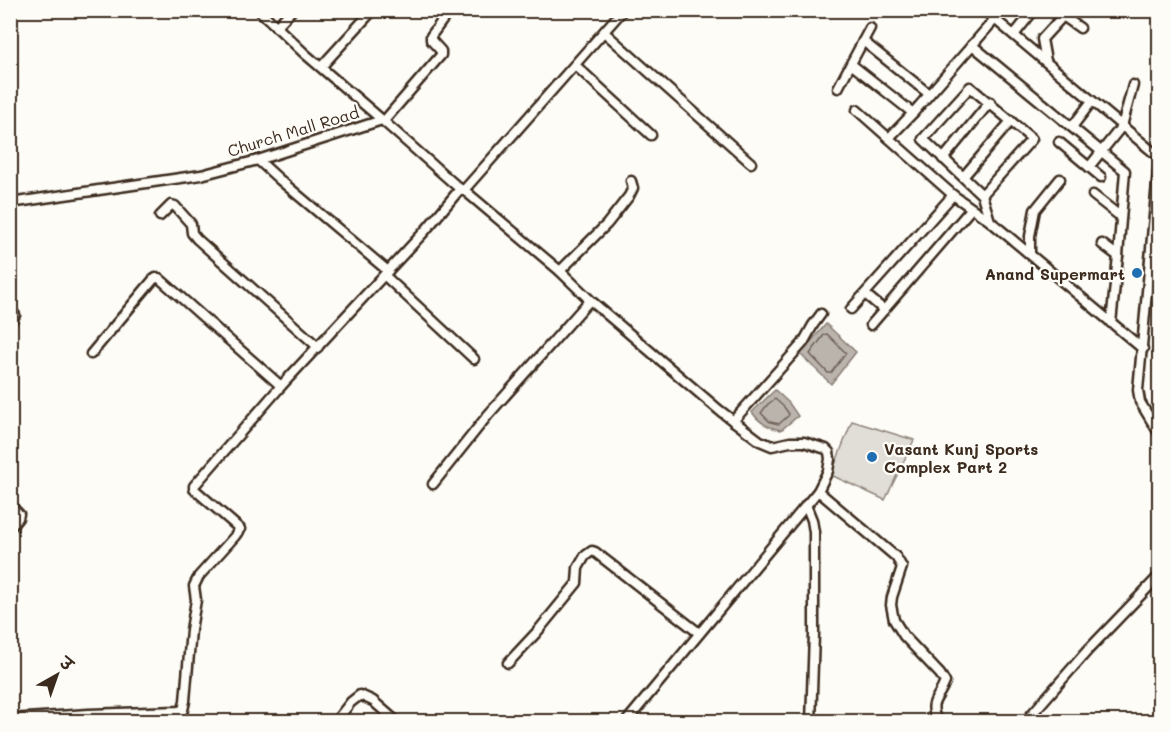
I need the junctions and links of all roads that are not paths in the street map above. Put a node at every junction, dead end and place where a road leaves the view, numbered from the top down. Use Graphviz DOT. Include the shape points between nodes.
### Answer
graph roads {
  1 [pos="259,10"];
  2 [pos="292,10"];
  3 [pos="373,10"];
  4 [pos="450,10"];
  5 [pos="623,10"];
  6 [pos="984,10"];
  7 [pos="1034,10"];
  8 [pos="994,19"];
  9 [pos="276,27"];
  10 [pos="1080,27"];
  11 [pos="870,28"];
  12 [pos="604,32"];
  13 [pos="1014,35"];
  14 [pos="863,41"];
  15 [pos="972,45"];
  16 [pos="1046,62"];
  17 [pos="851,64"];
  18 [pos="575,65"];
  19 [pos="321,67"];
  20 [pos="1133,86"];
  21 [pos="838,88"];
  22 [pos="929,94"];
  23 [pos="1092,101"];
  24 [pos="990,102"];
  25 [pos="857,110"];
  26 [pos="913,113"];
  27 [pos="383,120"];
  28 [pos="1011,121"];
  29 [pos="1122,126"];
  30 [pos="1072,127"];
  31 [pos="651,135"];
  32 [pos="889,138"];
  33 [pos="1059,142"];
  34 [pos="1101,152"];
  35 [pos="1159,153"];
  36 [pos="943,159"];
  37 [pos="258,160"];
  38 [pos="751,163"];
  39 [pos="1089,167"];
  40 [pos="964,176"];
  41 [pos="1101,177"];
  42 [pos="1060,179"];
  43 [pos="631,181"];
  44 [pos="462,189"];
  45 [pos="953,195"];
  46 [pos="982,195"];
  47 [pos="1093,195"];
  48 [pos="10,204"];
  49 [pos="971,208"];
  50 [pos="160,216"];
  51 [pos="1121,217"];
  52 [pos="990,221"];
  53 [pos="1102,244"];
  54 [pos="1029,254"];
  55 [pos="1118,256"];
  56 [pos="1149,257"];
  57 [pos="1160,258"];
  58 [pos="560,271"];
  59 [pos="386,273"];
  60 [pos="865,294"];
  61 [pos="590,300"];
  62 [pos="851,309"];
  63 [pos="10,310"];
  64 [pos="884,310"];
  65 [pos="821,314"];
  66 [pos="1111,323"];
  67 [pos="10,324"];
  68 [pos="871,325"];
  69 [pos="318,347"];
  70 [pos="1143,349"];
  71 [pos="91,354"];
  72 [pos="474,359"];
  73 [pos="281,386"];
  74 [pos="733,421"];
  75 [pos="1160,435"];
  76 [pos="433,484"];
  77 [pos="818,490"];
  78 [pos="806,504"];
  79 [pos="10,505"];
  80 [pos="10,528"];
  81 [pos="1160,575"];
  82 [pos="699,633"];
  83 [pos="508,663"];
  84 [pos="183,710"];
  85 [pos="10,719"];
  86 [pos="189,721"];
  87 [pos="150,722"];
  88 [pos="335,722"];
  89 [pos="397,722"];
  90 [pos="626,722"];
  91 [pos="811,722"];
  92 [pos="937,722"];
  93 [pos="1025,722"];
  1 -- 9 [label="street"];
  2 -- 9 [label="street"];
  3 -- 19 [label="street"];
  4 -- 27 [label="street" via="431,36 441,55"];
  5 -- 12 [label="street"];
  6 -- 8 [label="street"];
  7 -- 13 [label="street"];
  8 -- 13 [label="street"];
  8 -- 15 [label="street"];
  9 -- 19 [label="street"];
  10 -- 16 [label="street" via="1063,16 1042,39"];
  11 -- 14 [label="street"];
  12 -- 18 [label="street"];
  12 -- 38 [label="street"];
  13 -- 16 [label="street"];
  14 -- 17 [label="street"];
  14 -- 22 [label="street"];
  15 -- 22 [label="street"];
  15 -- 30 [label="street"];
  16 -- 23 [label="street"];
  17 -- 21 [label="street"];
  17 -- 26 [label="street"];
  18 -- 31 [label="street"];
  18 -- 44 [label="street"];
  19 -- 27 [label="street"];
  20 -- 29 [label="street"];
  22 -- 26 [label="street"];
  23 -- 29 [label="street"];
  23 -- 30 [label="street"];
  24 -- 28 [label="street"];
  24 -- 36 [label="street"];
  24 -- 36 [label="street" via="969,87 923,138"];
  25 -- 32 [label="street"];
  26 -- 32 [label="street"];
  27 -- 37 [label="street, Church Mall Road"];
  27 -- 44 [label="street, Church Mall Road"];
  28 -- 40 [label="street"];
  28 -- 46 [label="street" via="1032,140"];
  29 -- 34 [label="street"];
  29 -- 35 [label="street"];
  30 -- 34 [label="street"];
  32 -- 45 [label="street"];
  33 -- 39 [label="street"];
  34 -- 39 [label="street"];
  34 -- 51 [label="street" via="1125,171"];
  35 -- 56 [label="street"];
  36 -- 40 [label="street"];
  37 -- 48 [label="street, Church Mall Road" via="201,175"];
  37 -- 59 [label="street"];
  39 -- 41 [label="street"];
  40 -- 46 [label="street"];
  42 -- 54 [label="street" via="1035,210"];
  43 -- 58 [label="street" via="629,196 607,224"];
  44 -- 58 [label="street, Church Mall Road"];
  44 -- 59 [label="street"];
  45 -- 49 [label="street"];
  45 -- 60 [label="street"];
  46 -- 52 [label="street"];
  47 -- 51 [label="street"];
  49 -- 52 [label="street"];
  49 -- 64 [label="street"];
  50 -- 69 [label="street" via="171,205 175,206 191,224 197,239"];
  51 -- 55 [label="street"];
  52 -- 54 [label="street"];
  53 -- 55 [label="street"];
  54 -- 66 [label="street"];
  55 -- 66 [label="street"];
  56 -- 57 [label="street"];
  56 -- 70 [label="street"];
  58 -- 61 [label="street, Church Mall Road"];
  59 -- 69 [label="street"];
  59 -- 72 [label="street"];
  60 -- 62 [label="street"];
  60 -- 64 [label="street"];
  61 -- 74 [label="street, Church Mall Road"];
  61 -- 76 [label="street"];
  63 -- 67 [label="street" via="15,315"];
  64 -- 68 [label="street"];
  65 -- 74 [label="street" via="803,343"];
  66 -- 70 [label="street"];
  69 -- 73 [label="street"];
  70 -- 75 [label="street" via="1138,397"];
  71 -- 73 [label="street" via="153,280 159,278"];
  73 -- 84 [label="street" via="193,488 240,529 194,586 196,600"];
  74 -- 77 [label="street, Church Mall Road" via="769,446 795,441 826,449 830,459 828,471"];
  77 -- 78 [label="street"];
  77 -- 92 [label="street" via="901,564 892,613 899,630 945,682 933,705"];
  78 -- 82 [label="street"];
  78 -- 91 [label="street" via="814,532"];
  79 -- 80 [label="street" via="19,514"];
  81 -- 93 [label="street"];
  82 -- 83 [label="street" via="591,551 578,568 577,583"];
  82 -- 90 [label="street"];
  84 -- 85 [label="street"];
  84 -- 86 [label="street"];
  86 -- 87 [label="street" via="161,718"];
  88 -- 89 [label="street" via="360,695"];
}
